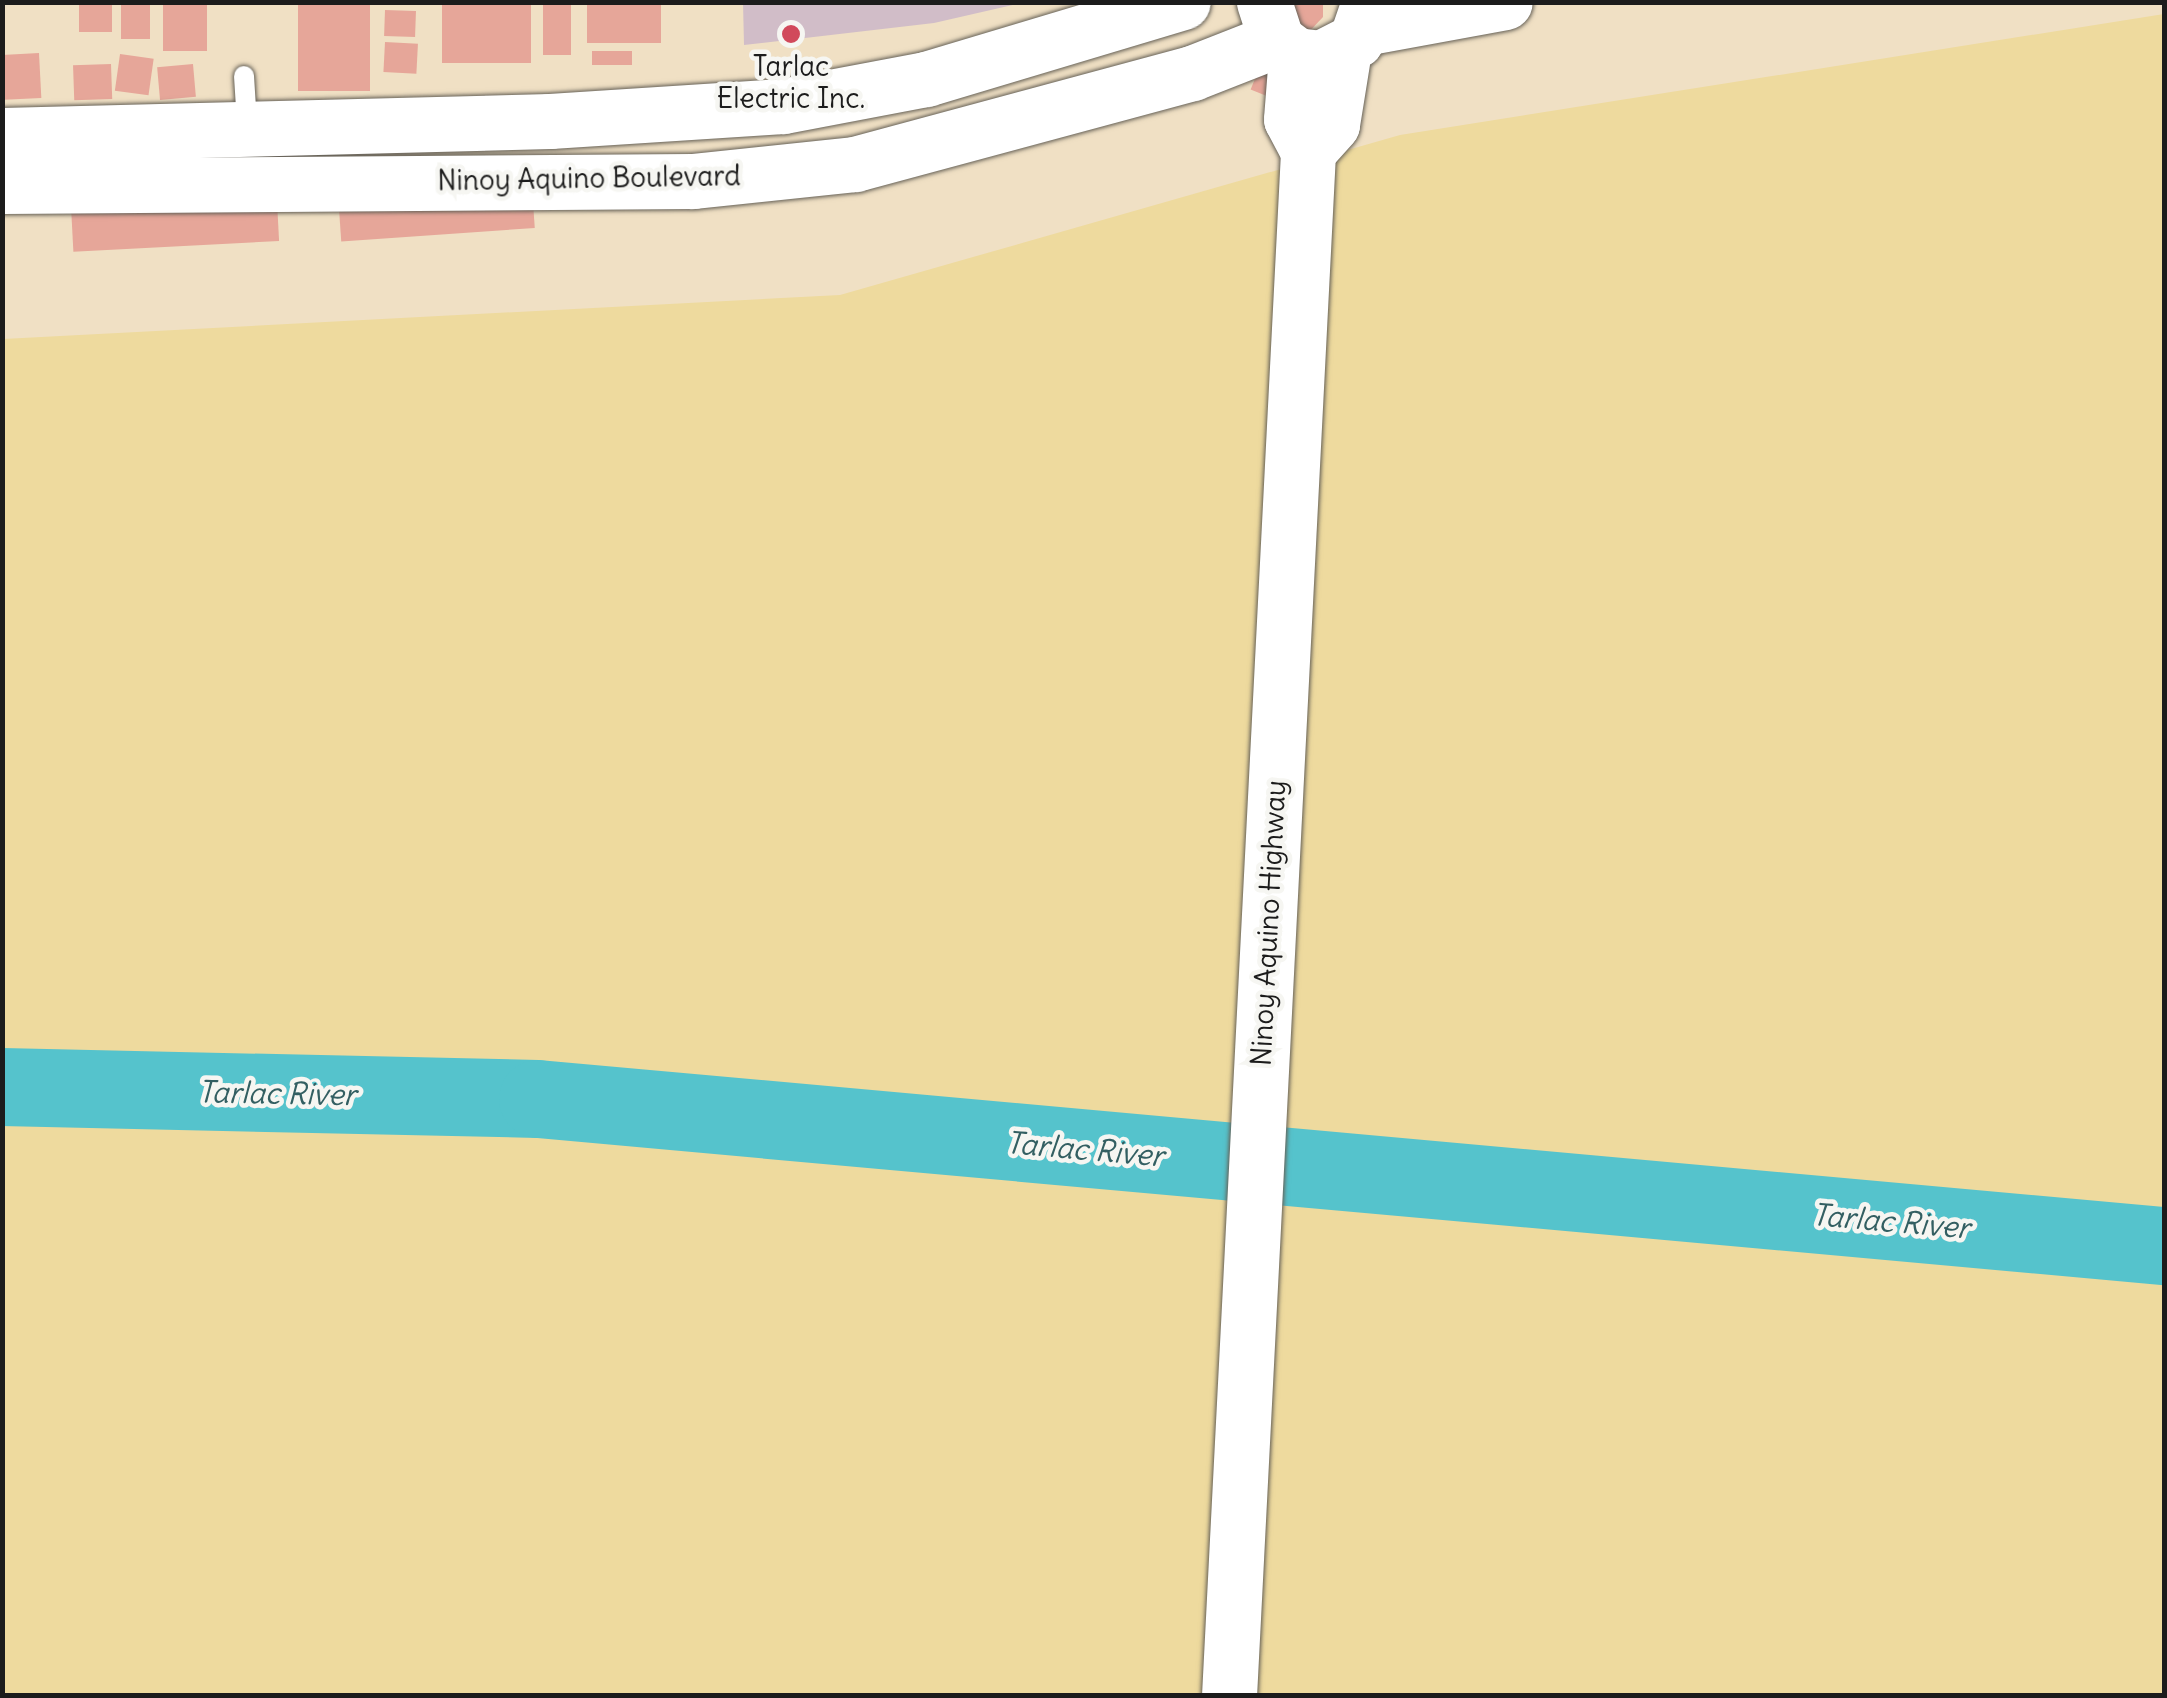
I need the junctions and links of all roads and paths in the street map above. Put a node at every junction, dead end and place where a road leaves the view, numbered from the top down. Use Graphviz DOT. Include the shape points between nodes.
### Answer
graph roads {
  1 [pos="1183,2"];
  2 [pos="1504,3"];
  3 [pos="1319,30"];
  4 [pos="2,135"];
  5 [pos="2,186"];
  6 [pos="1229,1696"];
  1 -- 4 [label="main road" via="926,79 783,106 550,120 245,100"];
  2 -- 3 [label="main road, Ninoy Aquino Boulevard"];
  3 -- 5 [label="main road, Ninoy Aquino Boulevard" via="1192,73 855,164 693,181"];
  3 -- 6 [label="main road, Ninoy Aquino Highway" via="1332,124 1308,164"];
}
